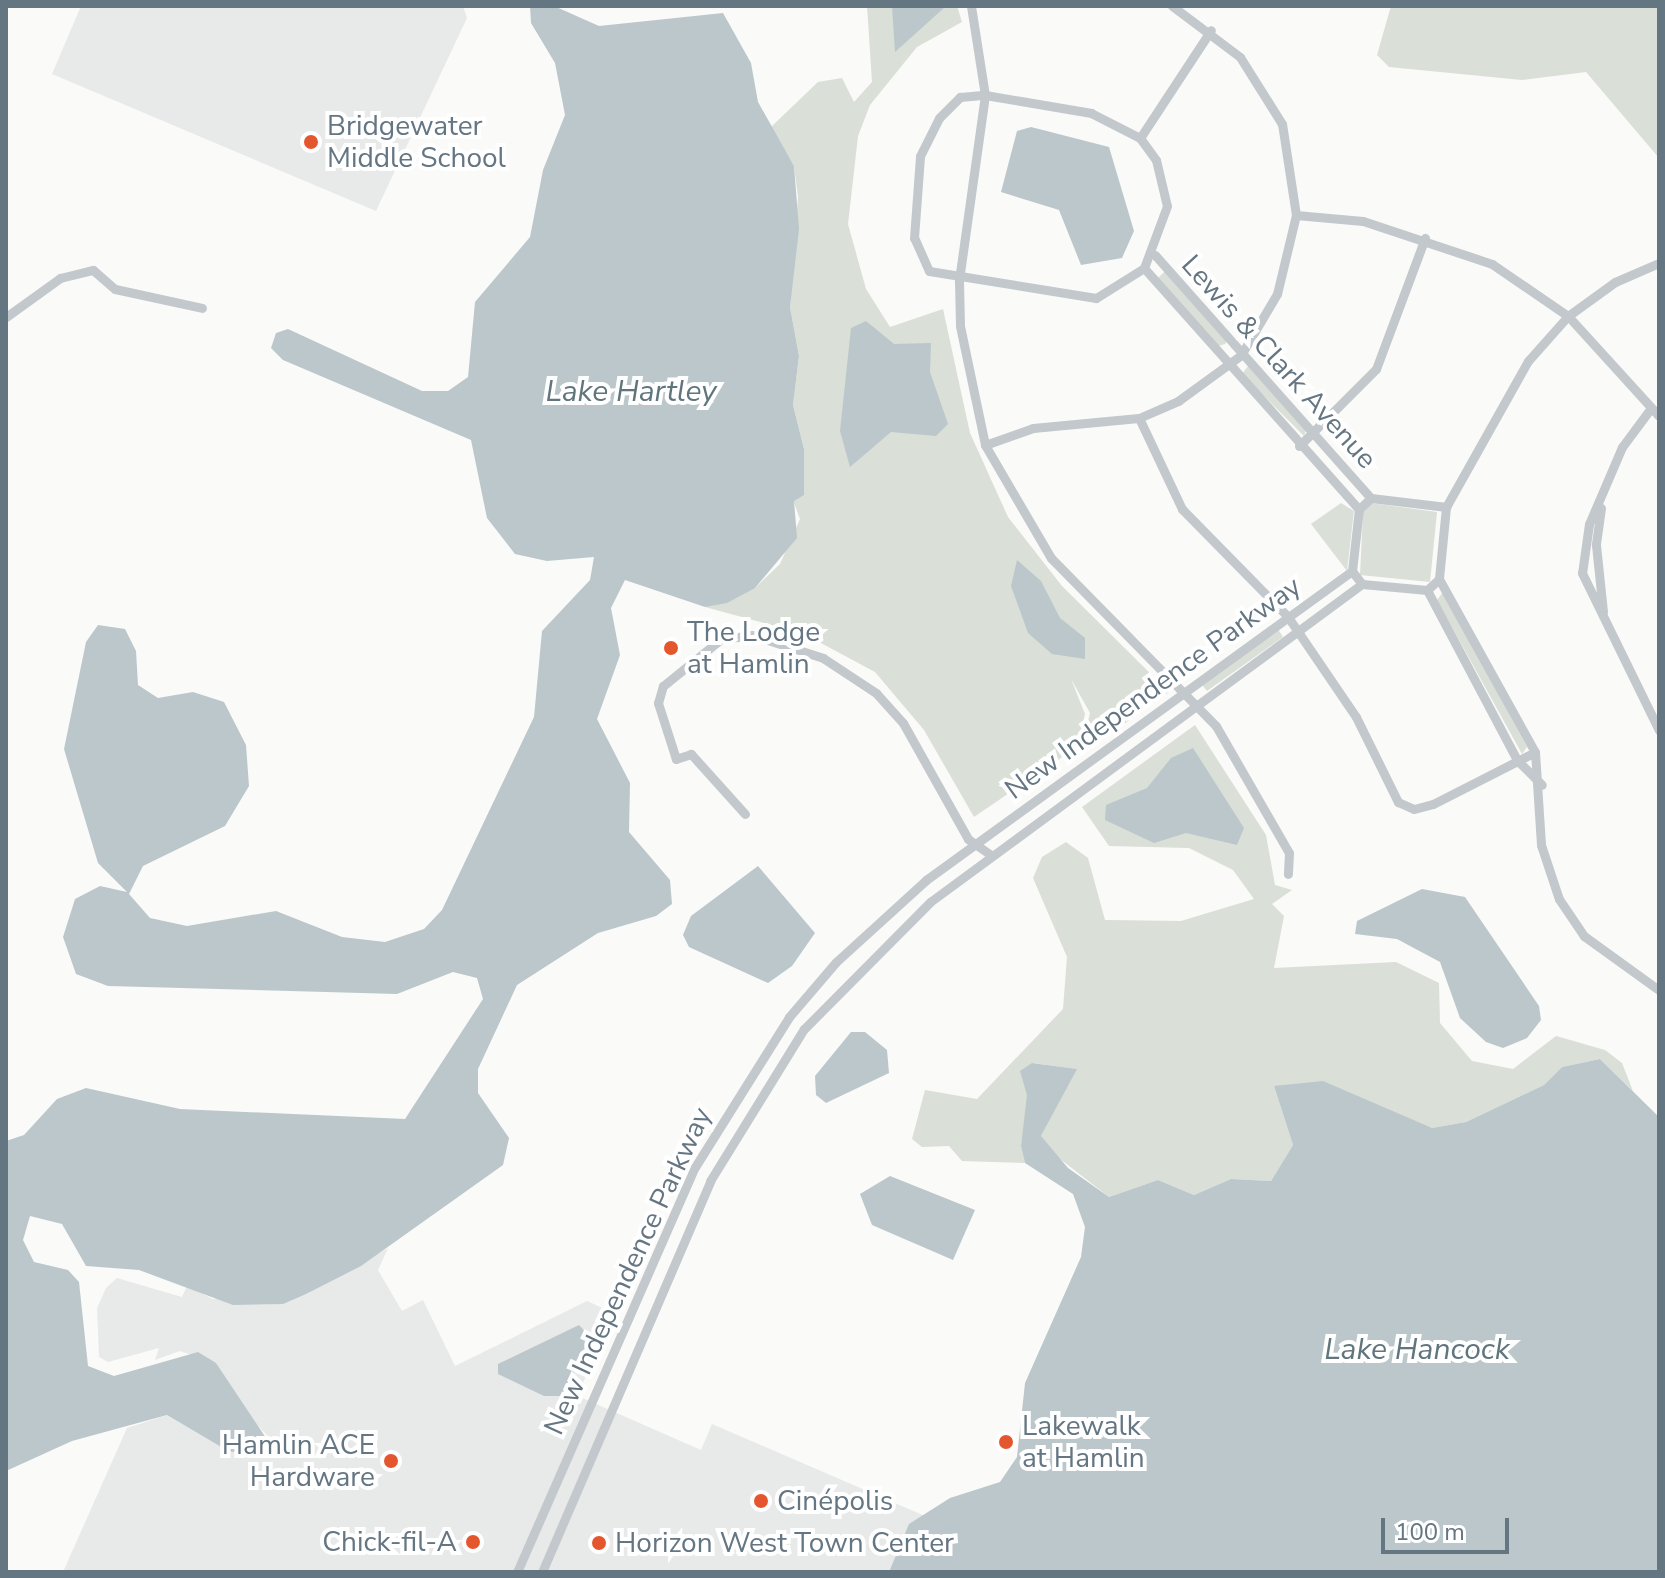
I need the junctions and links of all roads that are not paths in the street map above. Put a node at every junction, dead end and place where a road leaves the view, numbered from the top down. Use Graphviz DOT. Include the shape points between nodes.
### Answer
graph roads {
  1 [pos="971,6"];
  2 [pos="1172,6"];
  3 [pos="1211,30"];
  4 [pos="985,95"];
  5 [pos="1140,138"];
  6 [pos="1296,215"];
  7 [pos="1425,238"];
  8 [pos="1155,255"];
  9 [pos="1659,263"];
  10 [pos="1144,268"];
  11 [pos="959,281"];
  12 [pos="202,308"];
  13 [pos="1568,316"];
  14 [pos="6,317"];
  15 [pos="1241,355"];
  16 [pos="1230,364"];
  17 [pos="1651,408"];
  18 [pos="1659,416"];
  19 [pos="1139,418"];
  20 [pos="1313,435"];
  21 [pos="985,445"];
  22 [pos="1299,446"];
  23 [pos="1371,498"];
  24 [pos="1602,500"];
  25 [pos="1446,507"];
  26 [pos="1359,509"];
  27 [pos="1352,571"];
  28 [pos="1439,579"];
  29 [pos="1362,584"];
  30 [pos="1427,590"];
  31 [pos="1604,616"];
  32 [pos="1288,617"];
  33 [pos="1297,632"];
  34 [pos="1185,692"];
  35 [pos="1197,705"];
  36 [pos="1656,716"];
  37 [pos="1659,730"];
  38 [pos="1535,752"];
  39 [pos="1517,760"];
  40 [pos="1542,785"];
  41 [pos="745,814"];
  42 [pos="979,841"];
  43 [pos="992,856"];
  44 [pos="1288,874"];
  45 [pos="1659,990"];
  46 [pos="517,1572"];
  47 [pos="542,1572"];
  1 -- 4 [label="street"];
  2 -- 3 [label="street"];
  3 -- 5 [label="street"];
  3 -- 6 [label="street" via="1240,57 1282,124"];
  4 -- 5 [label="street" via="1091,113"];
  4 -- 11 [label="street"];
  4 -- 11 [label="street" via="960,97 939,118 912,200 922,260 929,271"];
  5 -- 8 [label="street" via="1165,187 1166,223"];
  6 -- 7 [label="street" via="1363,221"];
  6 -- 15 [label="street" via="1277,294"];
  7 -- 13 [label="street" via="1492,264"];
  7 -- 20 [label="street" via="1376,369"];
  8 -- 10 [label="street"];
  8 -- 15 [label="street, Lewis & Clark Avenue"];
  9 -- 13 [label="street" via="1615,282"];
  10 -- 11 [label="street" via="1096,298"];
  10 -- 16 [label="street, Lewis & Clark Avenue"];
  11 -- 21 [label="street" via="966,373"];
  12 -- 14 [label="street" via="115,289 93,270 60,278"];
  13 -- 17 [label="street"];
  13 -- 25 [label="street" via="1514,380"];
  15 -- 16 [label="street"];
  15 -- 20 [label="street, Lewis & Clark Avenue"];
  16 -- 19 [label="street" via="1178,401"];
  16 -- 22 [label="street, Lewis & Clark Avenue"];
  17 -- 18 [label="street"];
  17 -- 24 [label="street" via="1622,447"];
  19 -- 21 [label="street" via="1033,428"];
  19 -- 32 [label="street" via="1182,509"];
  20 -- 22 [label="street"];
  20 -- 23 [label="street, Lewis & Clark Avenue"];
  21 -- 34 [label="street" via="1051,558"];
  22 -- 26 [label="street, Lewis & Clark Avenue"];
  23 -- 25 [label="street"];
  23 -- 26 [label="street"];
  24 -- 31 [label="street" via="1596,545"];
  24 -- 31 [label="street" via="1582,549 1589,593"];
  25 -- 28 [label="street"];
  26 -- 27 [label="street"];
  27 -- 29 [label="street"];
  27 -- 32 [label="street, New Independence Parkway"];
  28 -- 30 [label="street"];
  28 -- 38 [label="street"];
  29 -- 30 [label="street"];
  29 -- 33 [label="street, New Independence Parkway"];
  30 -- 39 [label="street"];
  31 -- 36 [label="street"];
  32 -- 33 [label="street"];
  32 -- 34 [label="street, New Independence Parkway"];
  33 -- 35 [label="street, New Independence Parkway"];
  33 -- 39 [label="street" via="1356,717 1398,802 1414,809 1433,804"];
  34 -- 35 [label="street"];
  34 -- 42 [label="street, New Independence Parkway"];
  35 -- 43 [label="street, New Independence Parkway"];
  35 -- 44 [label="street" via="1263,802 1289,853"];
  36 -- 37 [label="street"];
  38 -- 39 [label="street"];
  38 -- 40 [label="street"];
  39 -- 40 [label="street"];
  40 -- 45 [label="street" via="1541,845 1559,899 1584,936"];
  41 -- 42 [label="street" via="691,754 676,759 658,703 663,686 721,639 752,635 823,658 876,693 903,723 968,839"];
  42 -- 43 [label="street"];
  42 -- 46 [label="street, New Independence Parkway" via="836,962 744,1080 695,1167"];
  43 -- 47 [label="street, New Independence Parkway" via="930,902 839,987 761,1090 697,1210"];
}
